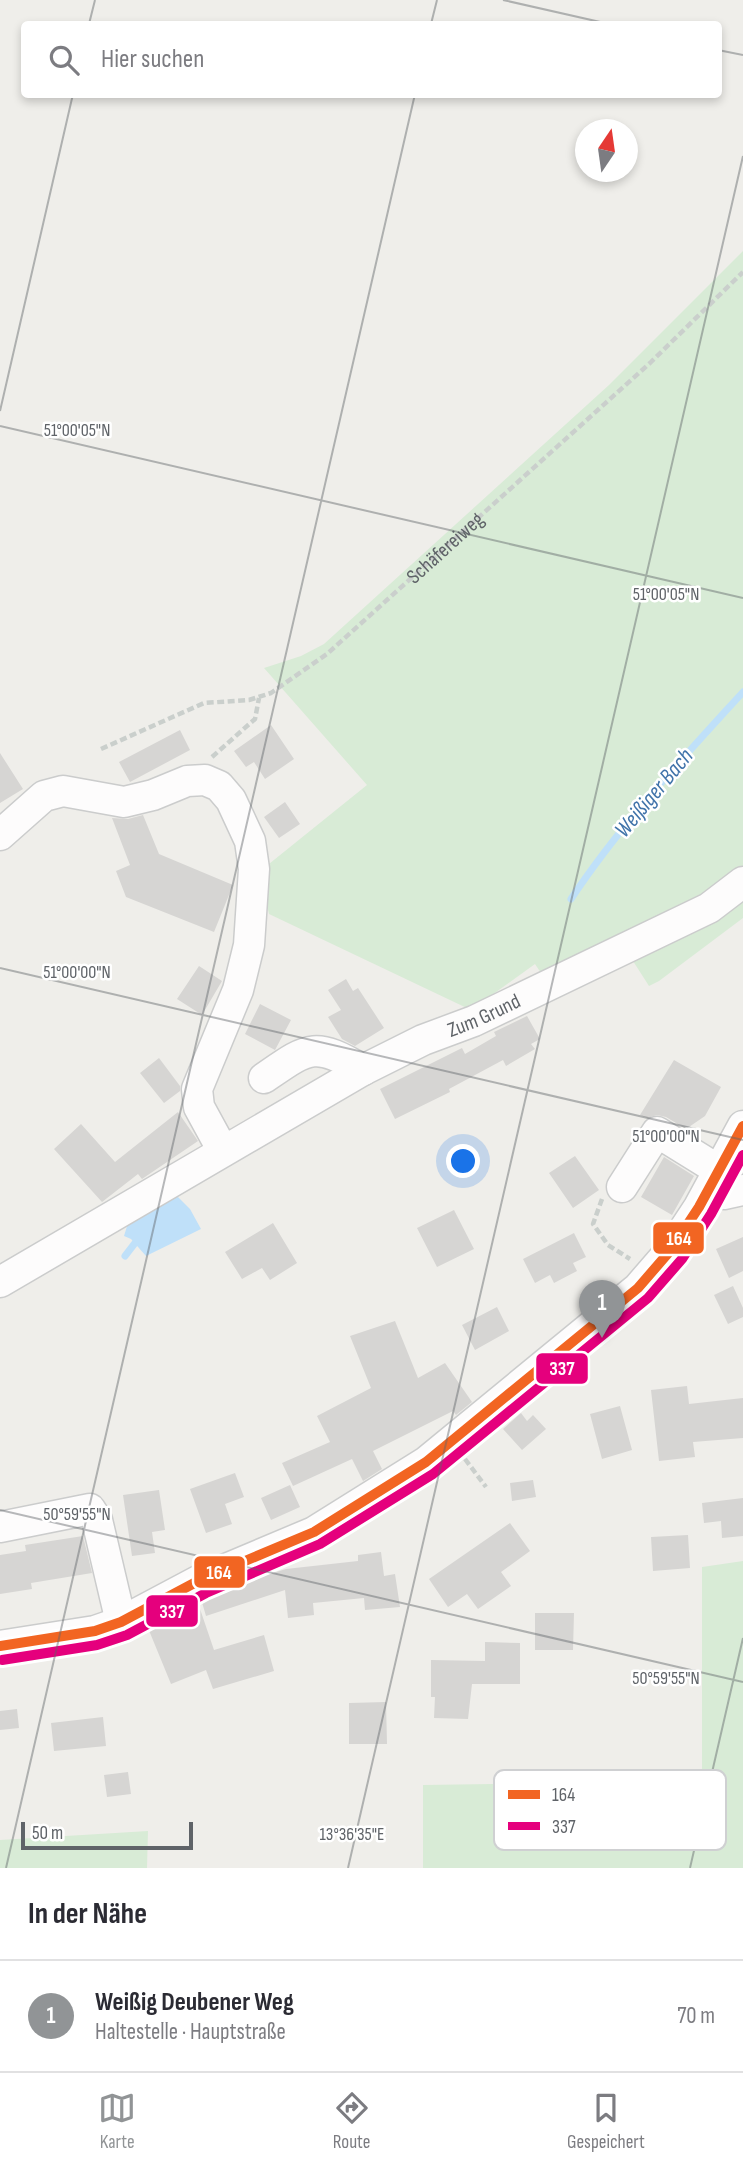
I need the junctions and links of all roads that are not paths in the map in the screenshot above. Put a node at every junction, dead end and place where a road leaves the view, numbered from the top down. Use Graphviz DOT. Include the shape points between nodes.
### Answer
graph roads {
  1 [pos="0,835"];
  2 [pos="743,882"];
  3 [pos="363,1070"];
  4 [pos="264,1078"];
  5 [pos="743,1126"];
  6 [pos="223,1150"];
  7 [pos="716,1178"];
  8 [pos="743,1190"];
  9 [pos="612,1191"];
  10 [pos="0,1282"];
  11 [pos="0,1527"];
  12 [pos="121,1622"];
  13 [pos="0,1646"];
  1 -- 6 [label="street" via="44,796 63,792 124,802 187,781 205,780 219,786 231,800 250,841 254,869 248,945 238,990 197,1089 199,1107"];
  2 -- 3 [label="street, Zum Grund" via="709,908"];
  3 -- 4 [label="street" via="320,1050 302,1052"];
  3 -- 6 [label="street, Zum Grund"];
  5 -- 7 [label="street"];
  6 -- 10 [label="street, Zum Grund"];
  7 -- 8 [label="street" via="724,1194"];
  7 -- 9 [label="street" via="657,1132"];
  7 -- 12 [label="street" via="670,1251 638,1288 448,1447 314,1532 200,1580"];
  11 -- 12 [label="street" via="90,1509 97,1520"];
  12 -- 13 [label="street" via="95,1631"];
}
